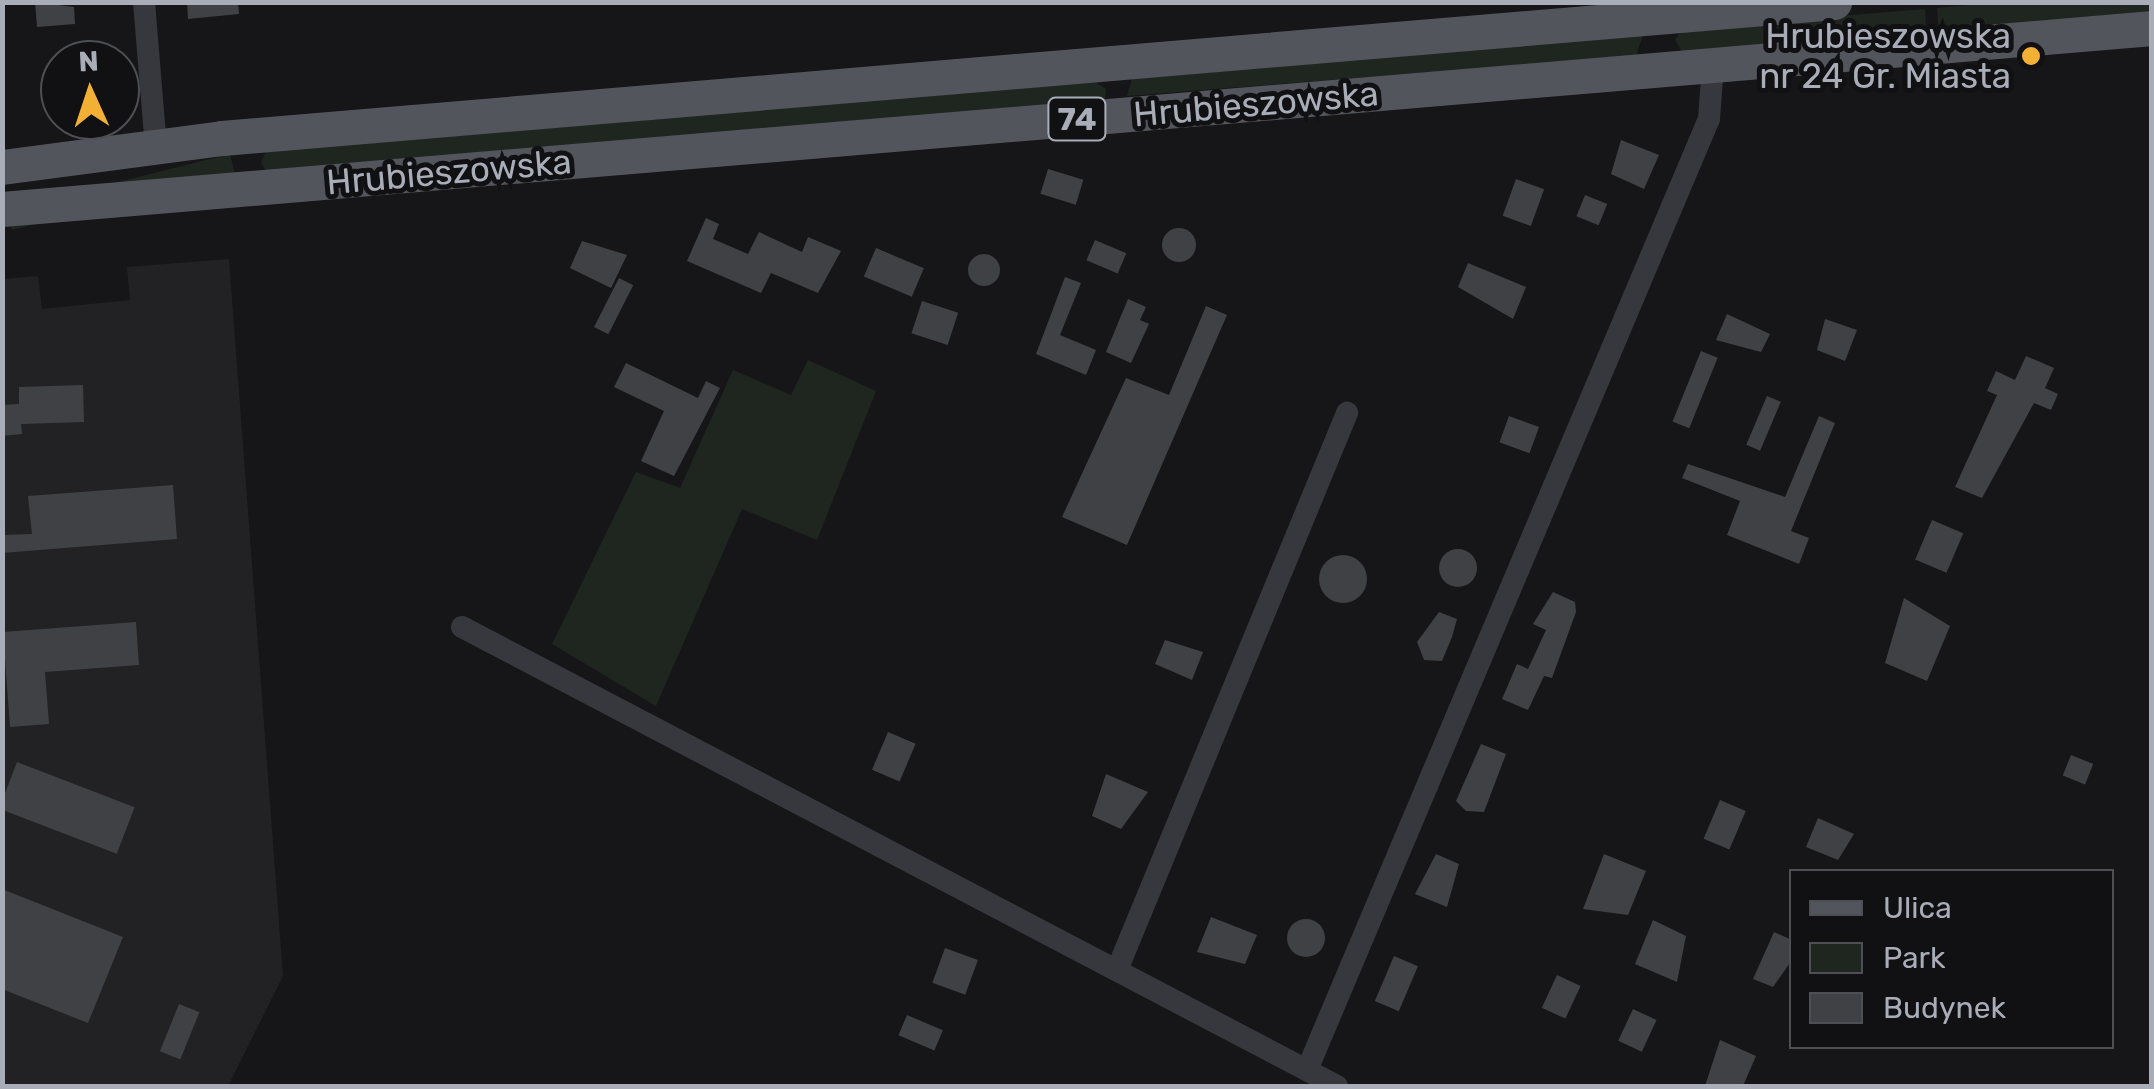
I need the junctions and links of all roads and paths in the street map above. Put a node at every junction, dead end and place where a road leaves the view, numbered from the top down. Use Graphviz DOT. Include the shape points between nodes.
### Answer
graph roads {
  1 [pos="144,2"];
  2 [pos="1834,2"];
  3 [pos="2152,28"];
  4 [pos="1115,63"];
  5 [pos="1713,66"];
  6 [pos="1119,115"];
  7 [pos="156,147"];
  8 [pos="2,167"];
  9 [pos="2,209"];
  10 [pos="1348,413"];
  11 [pos="462,627"];
  12 [pos="1117,970"];
  13 [pos="1307,1070"];
  14 [pos="1336,1086"];
  1 -- 7 [label="street"];
  2 -- 4 [label="main road, Hrubieszowska / 74"];
  3 -- 5 [label="main road, Hrubieszowska / 74"];
  4 -- 6 [label="main road"];
  4 -- 7 [label="main road, Hrubieszowska / 74"];
  5 -- 6 [label="main road, Hrubieszowska / 74"];
  5 -- 13 [label="street" via="1709,120"];
  6 -- 9 [label="main road, Hrubieszowska / 74"];
  7 -- 8 [label="main road, Hrubieszowska / 74"];
  10 -- 12 [label="street"];
  11 -- 12 [label="street"];
  12 -- 13 [label="street"];
  13 -- 14 [label="street"];
}
